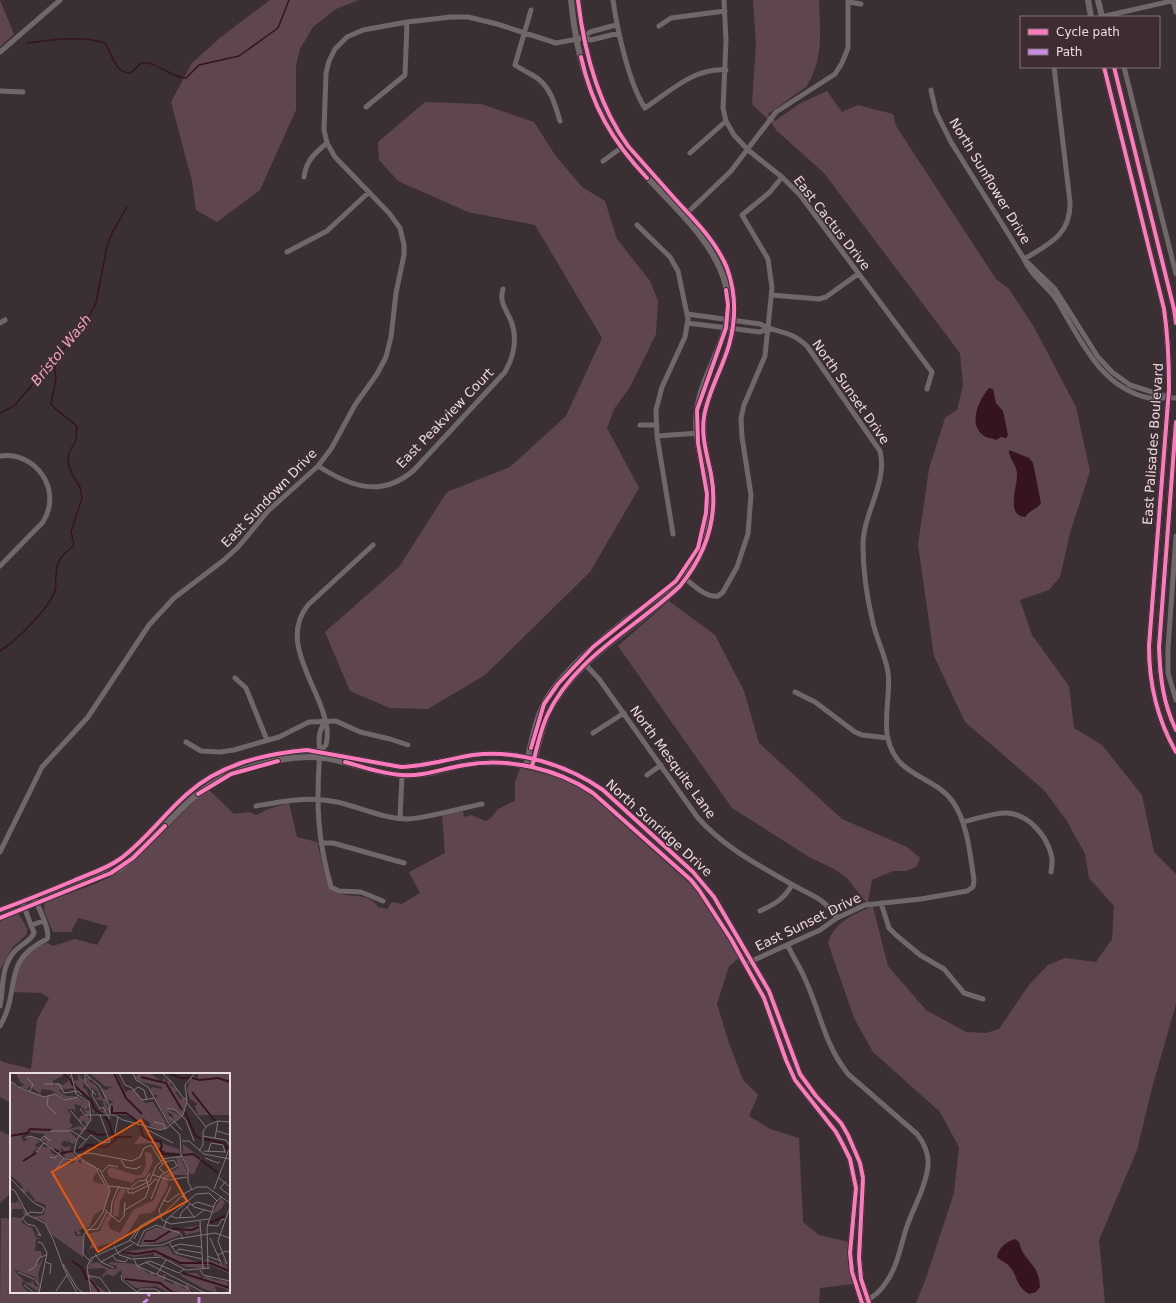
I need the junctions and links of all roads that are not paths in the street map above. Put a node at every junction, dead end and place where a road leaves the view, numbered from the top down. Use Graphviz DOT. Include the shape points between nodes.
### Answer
graph roads {
  1 [pos="60,0"];
  2 [pos="571,0"];
  3 [pos="578,0"];
  4 [pos="613,0"];
  5 [pos="724,0"];
  6 [pos="1088,0"];
  7 [pos="1098,0"];
  8 [pos="1174,0"];
  9 [pos="848,1"];
  10 [pos="862,4"];
  11 [pos="531,10"];
  12 [pos="724,10"];
  13 [pos="1176,12"];
  14 [pos="1091,16"];
  15 [pos="1102,16"];
  16 [pos="1111,16"];
  17 [pos="407,22"];
  18 [pos="616,25"];
  19 [pos="659,26"];
  20 [pos="524,32"];
  21 [pos="619,33"];
  22 [pos="580,38"];
  23 [pos="0,52"];
  24 [pos="1054,68"];
  25 [pos="1104,68"];
  26 [pos="1114,68"];
  27 [pos="1124,68"];
  28 [pos="726,70"];
  29 [pos="931,90"];
  30 [pos="0,91"];
  31 [pos="23,92"];
  32 [pos="366,107"];
  33 [pos="560,121"];
  34 [pos="726,121"];
  35 [pos="327,144"];
  36 [pos="621,148"];
  37 [pos="748,150"];
  38 [pos="690,153"];
  39 [pos="603,161"];
  40 [pos="304,177"];
  41 [pos="782,178"];
  42 [pos="369,192"];
  43 [pos="685,214"];
  44 [pos="637,224"];
  45 [pos="287,252"];
  46 [pos="1024,259"];
  47 [pos="858,274"];
  48 [pos="1176,274"];
  49 [pos="503,289"];
  50 [pos="771,295"];
  51 [pos="687,314"];
  52 [pos="687,323"];
  53 [pos="1176,323"];
  54 [pos="729,324"];
  55 [pos="768,328"];
  56 [pos="927,389"];
  57 [pos="1168,397"];
  58 [pos="1176,398"];
  59 [pos="1176,422"];
  60 [pos="657,424"];
  61 [pos="640,425"];
  62 [pos="704,432"];
  63 [pos="697,433"];
  64 [pos="657,436"];
  65 [pos="0,456"];
  66 [pos="318,466"];
  67 [pos="673,534"];
  68 [pos="1176,536"];
  69 [pos="373,545"];
  70 [pos="0,566"];
  71 [pos="681,575"];
  72 [pos="686,579"];
  73 [pos="580,659"];
  74 [pos="585,664"];
  75 [pos="235,678"];
  76 [pos="795,692"];
  77 [pos="1176,700"];
  78 [pos="624,713"];
  79 [pos="325,722"];
  80 [pos="1176,730"];
  81 [pos="593,733"];
  82 [pos="320,736"];
  83 [pos="327,737"];
  84 [pos="888,738"];
  85 [pos="267,740"];
  86 [pos="186,742"];
  87 [pos="408,745"];
  88 [pos="1176,752"];
  89 [pos="320,754"];
  90 [pos="530,763"];
  91 [pos="661,764"];
  92 [pos="647,775"];
  93 [pos="402,776"];
  94 [pos="317,799"];
  95 [pos="482,804"];
  96 [pos="256,806"];
  97 [pos="400,818"];
  98 [pos="963,822"];
  99 [pos="321,843"];
  100 [pos="0,852"];
  101 [pos="404,863"];
  102 [pos="1051,872"];
  103 [pos="792,885"];
  104 [pos="34,897"];
  105 [pos="384,901"];
  106 [pos="22,902"];
  107 [pos="881,903"];
  108 [pos="37,904"];
  109 [pos="25,909"];
  110 [pos="0,910"];
  111 [pos="760,911"];
  112 [pos="0,918"];
  113 [pos="837,918"];
  114 [pos="43,921"];
  115 [pos="32,926"];
  116 [pos="33,936"];
  117 [pos="37,943"];
  118 [pos="788,946"];
  119 [pos="752,962"];
  120 [pos="745,964"];
  121 [pos="983,999"];
  122 [pos="0,1006"];
  123 [pos="1,1023"];
  124 [pos="865,1302"];
  1 -- 23 [label="street"];
  2 -- 22 [label="street"];
  3 -- 22 [label="street"];
  4 -- 18 [label="street"];
  5 -- 12 [label="street, East Cactus Drive"];
  6 -- 14 [label="street"];
  7 -- 15 [label="street"];
  8 -- 13 [label="street"];
  8 -- 16 [label="street"];
  9 -- 10 [label="street"];
  9 -- 37 [label="street" via="848,48 841,66 828,79 776,112"];
  11 -- 20 [label="street"];
  12 -- 19 [label="street" via="671,18"];
  12 -- 28 [label="street, East Cactus Drive"];
  17 -- 20 [label="street, East Sundown Drive" via="468,17"];
  17 -- 32 [label="street" via="405,75"];
  17 -- 35 [label="street, East Sundown Drive" via="355,33 341,42 336,49 326,73 324,130"];
  18 -- 21 [label="street"];
  18 -- 22 [label="street" via="590,32"];
  20 -- 22 [label="street, East Sundown Drive" via="556,43"];
  20 -- 33 [label="street" via="515,65 544,84 554,101"];
  21 -- 22 [label="street" via="591,40"];
  21 -- 28 [label="street" via="636,90 645,108 691,77 710,70"];
  22 -- 36 [label="street" via="584,72 596,108"];
  22 -- 43 [label="street" via="605,105 619,133"];
  24 -- 46 [label="street" via="1070,202 1069,216 1056,239"];
  25 -- 57 [label="street, East Palisades Boulevard" via="1164,310 1170,361"];
  26 -- 53 [label="street"];
  27 -- 48 [label="street"];
  28 -- 34 [label="street, East Cactus Drive" via="723,108"];
  29 -- 46 [label="street, North Sunflower Drive" via="936,112 951,142"];
  30 -- 31 [label="street"];
  34 -- 37 [label="street, East Cactus Drive" via="734,135"];
  34 -- 38 [label="street"];
  35 -- 40 [label="street" via="311,157 305,167"];
  35 -- 42 [label="street, East Sundown Drive" via="335,157"];
  36 -- 39 [label="street"];
  36 -- 43 [label="street"];
  37 -- 41 [label="street, East Cactus Drive"];
  37 -- 43 [label="street" via="731,171"];
  41 -- 47 [label="street, East Cactus Drive" via="800,195"];
  41 -- 50 [label="street" via="770,192 742,215 768,259 772,277"];
  42 -- 45 [label="street" via="327,231"];
  42 -- 66 [label="street, East Sundown Drive" via="390,213 400,228 404,245 391,337 382,366"];
  43 -- 54 [label="street" via="712,241 727,268 734,304"];
  44 -- 51 [label="street" via="670,257 678,271"];
  46 -- 57 [label="street, North Sunflower Drive" via="1055,289 1100,364 1130,385"];
  47 -- 50 [label="street" via="826,297 819,299"];
  47 -- 56 [label="street, East Cactus Drive" via="932,372"];
  49 -- 66 [label="street, East Peakview Court" via="502,302 511,321 515,339 509,364 505,372 414,470 397,481 378,487 367,487 343,481"];
  50 -- 55 [label="street"];
  51 -- 52 [label="street"];
  51 -- 54 [label="street, North Sunset Drive"];
  52 -- 54 [label="street, North Sunset Drive"];
  52 -- 60 [label="street" via="685,337 662,387 656,410"];
  54 -- 55 [label="street, North Sunset Drive" via="760,324"];
  54 -- 62 [label="street" via="729,346 707,400"];
  54 -- 63 [label="street" via="700,398"];
  55 -- 72 [label="street" via="765,356 741,418 752,495 750,520 742,556 718,596 708,596"];
  55 -- 84 [label="street, North Sunset Drive" via="790,333 807,346 880,451 882,472 867,516 863,546 873,623 888,674"];
  57 -- 58 [label="street, North Sunflower Drive"];
  57 -- 88 [label="street, East Palisades Boulevard" via="1148,646 1154,702"];
  59 -- 80 [label="street, East Palisades Boulevard" via="1159,647 1160,683 1170,719"];
  60 -- 61 [label="street"];
  60 -- 64 [label="street"];
  62 -- 63 [label="street"];
  62 -- 72 [label="street" via="714,490 713,518 703,552"];
  63 -- 64 [label="street"];
  63 -- 71 [label="street" via="707,494 706,513 698,548"];
  64 -- 67 [label="street"];
  65 -- 70 [label="street" via="25,459 42,472 48,485 50,503 46,517"];
  66 -- 100 [label="street, East Sundown Drive" via="268,511 239,546 174,598 149,625 88,717 42,767"];
  68 -- 77 [label="street" via="1168,648 1168,673"];
  69 -- 79 [label="street" via="308,605 298,620 298,650"];
  71 -- 72 [label="street"];
  71 -- 73 [label="street"];
  72 -- 74 [label="street" via="670,596"];
  73 -- 74 [label="street, North Mesquite Lane"];
  73 -- 90 [label="street" via="544,704"];
  74 -- 78 [label="street, North Mesquite Lane"];
  74 -- 90 [label="street" via="560,694 548,715"];
  75 -- 85 [label="street" via="246,688"];
  76 -- 84 [label="street" via="815,702 855,732"];
  78 -- 81 [label="street"];
  78 -- 91 [label="street, North Mesquite Lane"];
  79 -- 82 [label="street" via="321,727"];
  79 -- 83 [label="street"];
  79 -- 85 [label="street" via="305,723 279,737"];
  79 -- 87 [label="street" via="336,721 360,732"];
  82 -- 83 [label="street"];
  82 -- 89 [label="street"];
  83 -- 89 [label="street" via="326,745"];
  84 -- 98 [label="street, North Sunset Drive" via="896,757 904,767 946,795 958,810"];
  85 -- 86 [label="street" via="220,752 202,751"];
  89 -- 90 [label="street, North Sunridge Drive" via="401,767 422,766 488,754"];
  89 -- 93 [label="street, North Sunridge Drive"];
  89 -- 94 [label="street"];
  89 -- 104 [label="street, North Sunridge Drive" via="292,751 243,762 215,774 187,794 120,859"];
  89 -- 108 [label="street, North Sunridge Drive" via="247,768 220,779 195,796 133,858 119,868"];
  90 -- 93 [label="street, North Sunridge Drive" via="497,762 466,765"];
  90 -- 119 [label="street, North Sunridge Drive" via="564,768 602,790 693,872 714,897"];
  90 -- 120 [label="street, North Sunridge Drive" via="569,779 593,793 691,880 712,908"];
  91 -- 92 [label="street"];
  91 -- 103 [label="street, North Mesquite Lane" via="698,818 714,835"];
  93 -- 97 [label="street"];
  94 -- 96 [label="street" via="295,799"];
  94 -- 97 [label="street"];
  94 -- 99 [label="street"];
  95 -- 97 [label="street" via="408,819"];
  98 -- 102 [label="street" via="1002,814 1024,818 1036,827 1051,854"];
  98 -- 107 [label="street, North Sunset Drive" via="974,880 973,887 967,891 942,896"];
  99 -- 101 [label="street" via="333,843"];
  99 -- 105 [label="street" via="331,887 361,892"];
  103 -- 111 [label="street" via="786,896"];
  103 -- 113 [label="street, North Mesquite Lane" via="816,896"];
  104 -- 106 [label="street, North Sunridge Drive"];
  104 -- 108 [label="street"];
  106 -- 109 [label="street"];
  106 -- 110 [label="street, North Sunridge Drive"];
  107 -- 113 [label="street, East Sunset Drive" via="865,905"];
  107 -- 121 [label="street" via="889,928 896,935 920,955 944,969 961,991"];
  108 -- 109 [label="street, North Sunridge Drive"];
  108 -- 114 [label="street"];
  109 -- 112 [label="street, North Sunridge Drive"];
  109 -- 115 [label="street"];
  113 -- 118 [label="street, East Sunset Drive"];
  114 -- 115 [label="street"];
  114 -- 117 [label="street" via="48,937"];
  115 -- 116 [label="street"];
  116 -- 117 [label="street"];
  116 -- 122 [label="street" via="15,951 7,962 1,981"];
  117 -- 123 [label="street" via="22,953 13,968 9,980 7,1010"];
  118 -- 119 [label="street, East Sunset Drive"];
  118 -- 124 [label="street" via="805,979 829,1045 839,1063 848,1074 917,1134 927,1152 925,1178 893,1271 882,1288"];
  119 -- 120 [label="street, East Sunset Drive"];
  119 -- 124 [label="street, North Sunridge Drive" via="770,991 800,1074 841,1124 860,1163 864,1192 859,1258"];
  120 -- 124 [label="street, North Sunridge Drive" via="768,1006 795,1080 836,1132 850,1159 856,1188 850,1253 852,1272"];
}
